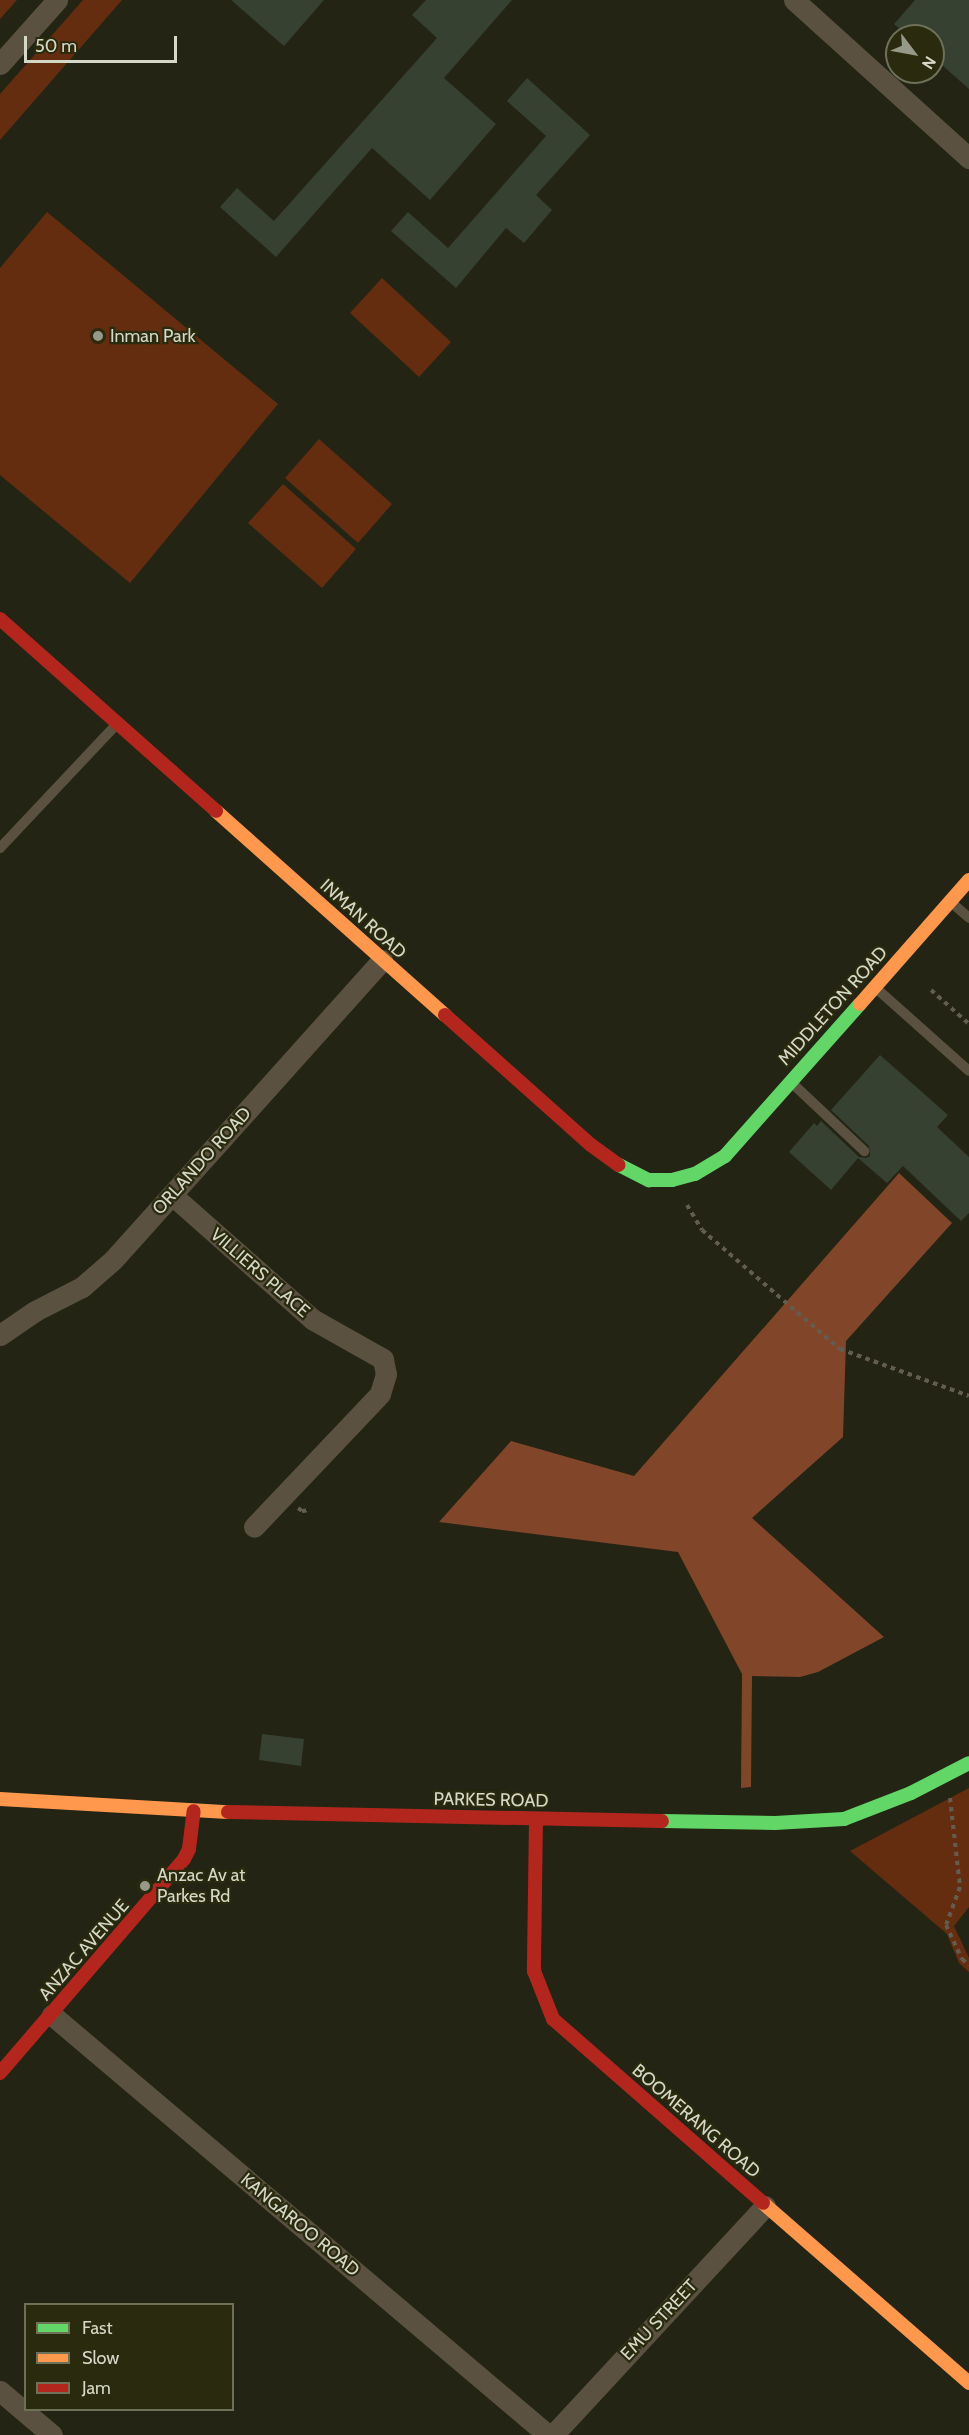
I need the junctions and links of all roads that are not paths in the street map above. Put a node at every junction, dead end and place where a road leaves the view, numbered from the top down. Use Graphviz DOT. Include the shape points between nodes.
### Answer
graph roads {
  1 [pos="57,0"];
  2 [pos="794,0"];
  3 [pos="0,64"];
  4 [pos="969,158"];
  5 [pos="0,619"];
  6 [pos="117,723"];
  7 [pos="0,848"];
  8 [pos="969,880"];
  9 [pos="950,901"];
  10 [pos="969,918"];
  11 [pos="382,960"];
  12 [pos="874,987"];
  13 [pos="969,1071"];
  14 [pos="790,1082"];
  15 [pos="864,1151"];
  16 [pos="725,1156"];
  17 [pos="172,1196"];
  18 [pos="0,1335"];
  19 [pos="254,1527"];
  20 [pos="969,1763"];
  21 [pos="0,1799"];
  22 [pos="194,1811"];
  23 [pos="536,1819"];
  24 [pos="52,2015"];
  25 [pos="0,2073"];
  26 [pos="765,2206"];
  27 [pos="969,2383"];
  28 [pos="0,2391"];
  29 [pos="52,2435"];
  30 [pos="548,2435"];
  31 [pos="553,2435"];
  1 -- 3 [label="street"];
  2 -- 4 [label="street"];
  5 -- 6 [label="street, INMAN ROAD"];
  6 -- 7 [label="lane"];
  6 -- 11 [label="street, INMAN ROAD"];
  8 -- 9 [label="street, MIDDLETON ROAD"];
  9 -- 10 [label="lane"];
  9 -- 12 [label="street, MIDDLETON ROAD"];
  11 -- 16 [label="street, INMAN ROAD" via="591,1145 629,1172 649,1180 672,1180 695,1174"];
  11 -- 17 [label="street, ORLANDO ROAD"];
  12 -- 13 [label="lane"];
  12 -- 14 [label="street, MIDDLETON ROAD"];
  14 -- 15 [label="lane"];
  14 -- 16 [label="street, MIDDLETON ROAD"];
  17 -- 18 [label="street, ORLANDO ROAD" via="113,1260 82,1287 35,1311"];
  17 -- 19 [label="street, VILLIERS PLACE" via="312,1319 383,1359 386,1374 380,1394"];
  20 -- 23 [label="street, PARKES ROAD" via="911,1793 844,1819 776,1823"];
  21 -- 22 [label="street, PARKES ROAD"];
  22 -- 23 [label="street, PARKES ROAD"];
  22 -- 24 [label="street, ANZAC AVENUE" via="184,1859"];
  23 -- 26 [label="street, BOOMERANG ROAD" via="534,1971 553,2019"];
  24 -- 25 [label="street, ANZAC AVENUE"];
  24 -- 30 [label="street, KANGAROO ROAD"];
  26 -- 27 [label="street, BOOMERANG ROAD"];
  26 -- 31 [label="street, EMU STREET"];
  28 -- 29 [label="street"];
}
